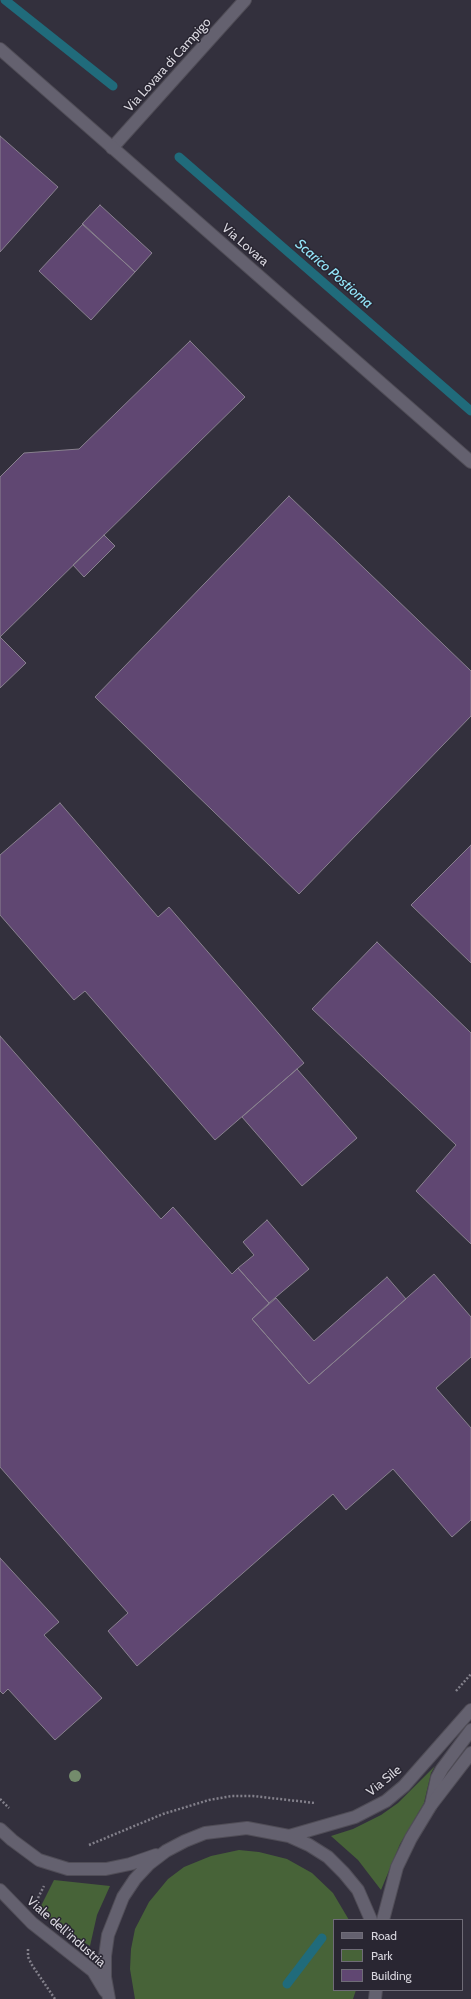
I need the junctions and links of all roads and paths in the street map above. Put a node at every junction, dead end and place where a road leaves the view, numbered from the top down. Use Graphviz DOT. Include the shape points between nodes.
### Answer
graph roads {
  1 [pos="245,0"];
  2 [pos="0,49"];
  3 [pos="112,148"];
  4 [pos="471,462"];
  5 [pos="471,1710"];
  6 [pos="471,1730"];
  7 [pos="471,1753"];
  8 [pos="320,1804"];
  9 [pos="431,1805"];
  10 [pos="0,1829"];
  11 [pos="289,1836"];
  12 [pos="86,1845"];
  13 [pos="166,1851"];
  14 [pos="0,1890"];
  15 [pos="371,1919"];
  16 [pos="383,1919"];
  17 [pos="28,1952"];
  18 [pos="109,1998"];
  19 [pos="55,1999"];
  1 -- 3 [label="street, Via Lovara di Campigo"];
  2 -- 3 [label="street, Via Lovara"];
  3 -- 4 [label="street, Via Lovara"];
  5 -- 11 [label="street, Via Sile" via="408,1781 386,1801 355,1817"];
  6 -- 9 [label="street" via="437,1778"];
  7 -- 9 [label="street"];
  8 -- 12 [label="path" via="232,1796 209,1800 163,1814"];
  9 -- 16 [label="street" via="397,1867"];
  10 -- 13 [label="street" via="39,1860 68,1869 94,1870 118,1867"];
  11 -- 13 [label="street" via="247,1828 226,1829 205,1833"];
  11 -- 15 [label="street" via="309,1845 344,1873 358,1890"];
  13 -- 18 [label="street" via="135,1879 114,1916 105,1956"];
  14 -- 18 [label="street, Viale dell'industria" via="32,1923 93,1971"];
  17 -- 19 [label="path" via="32,1965"];
}
